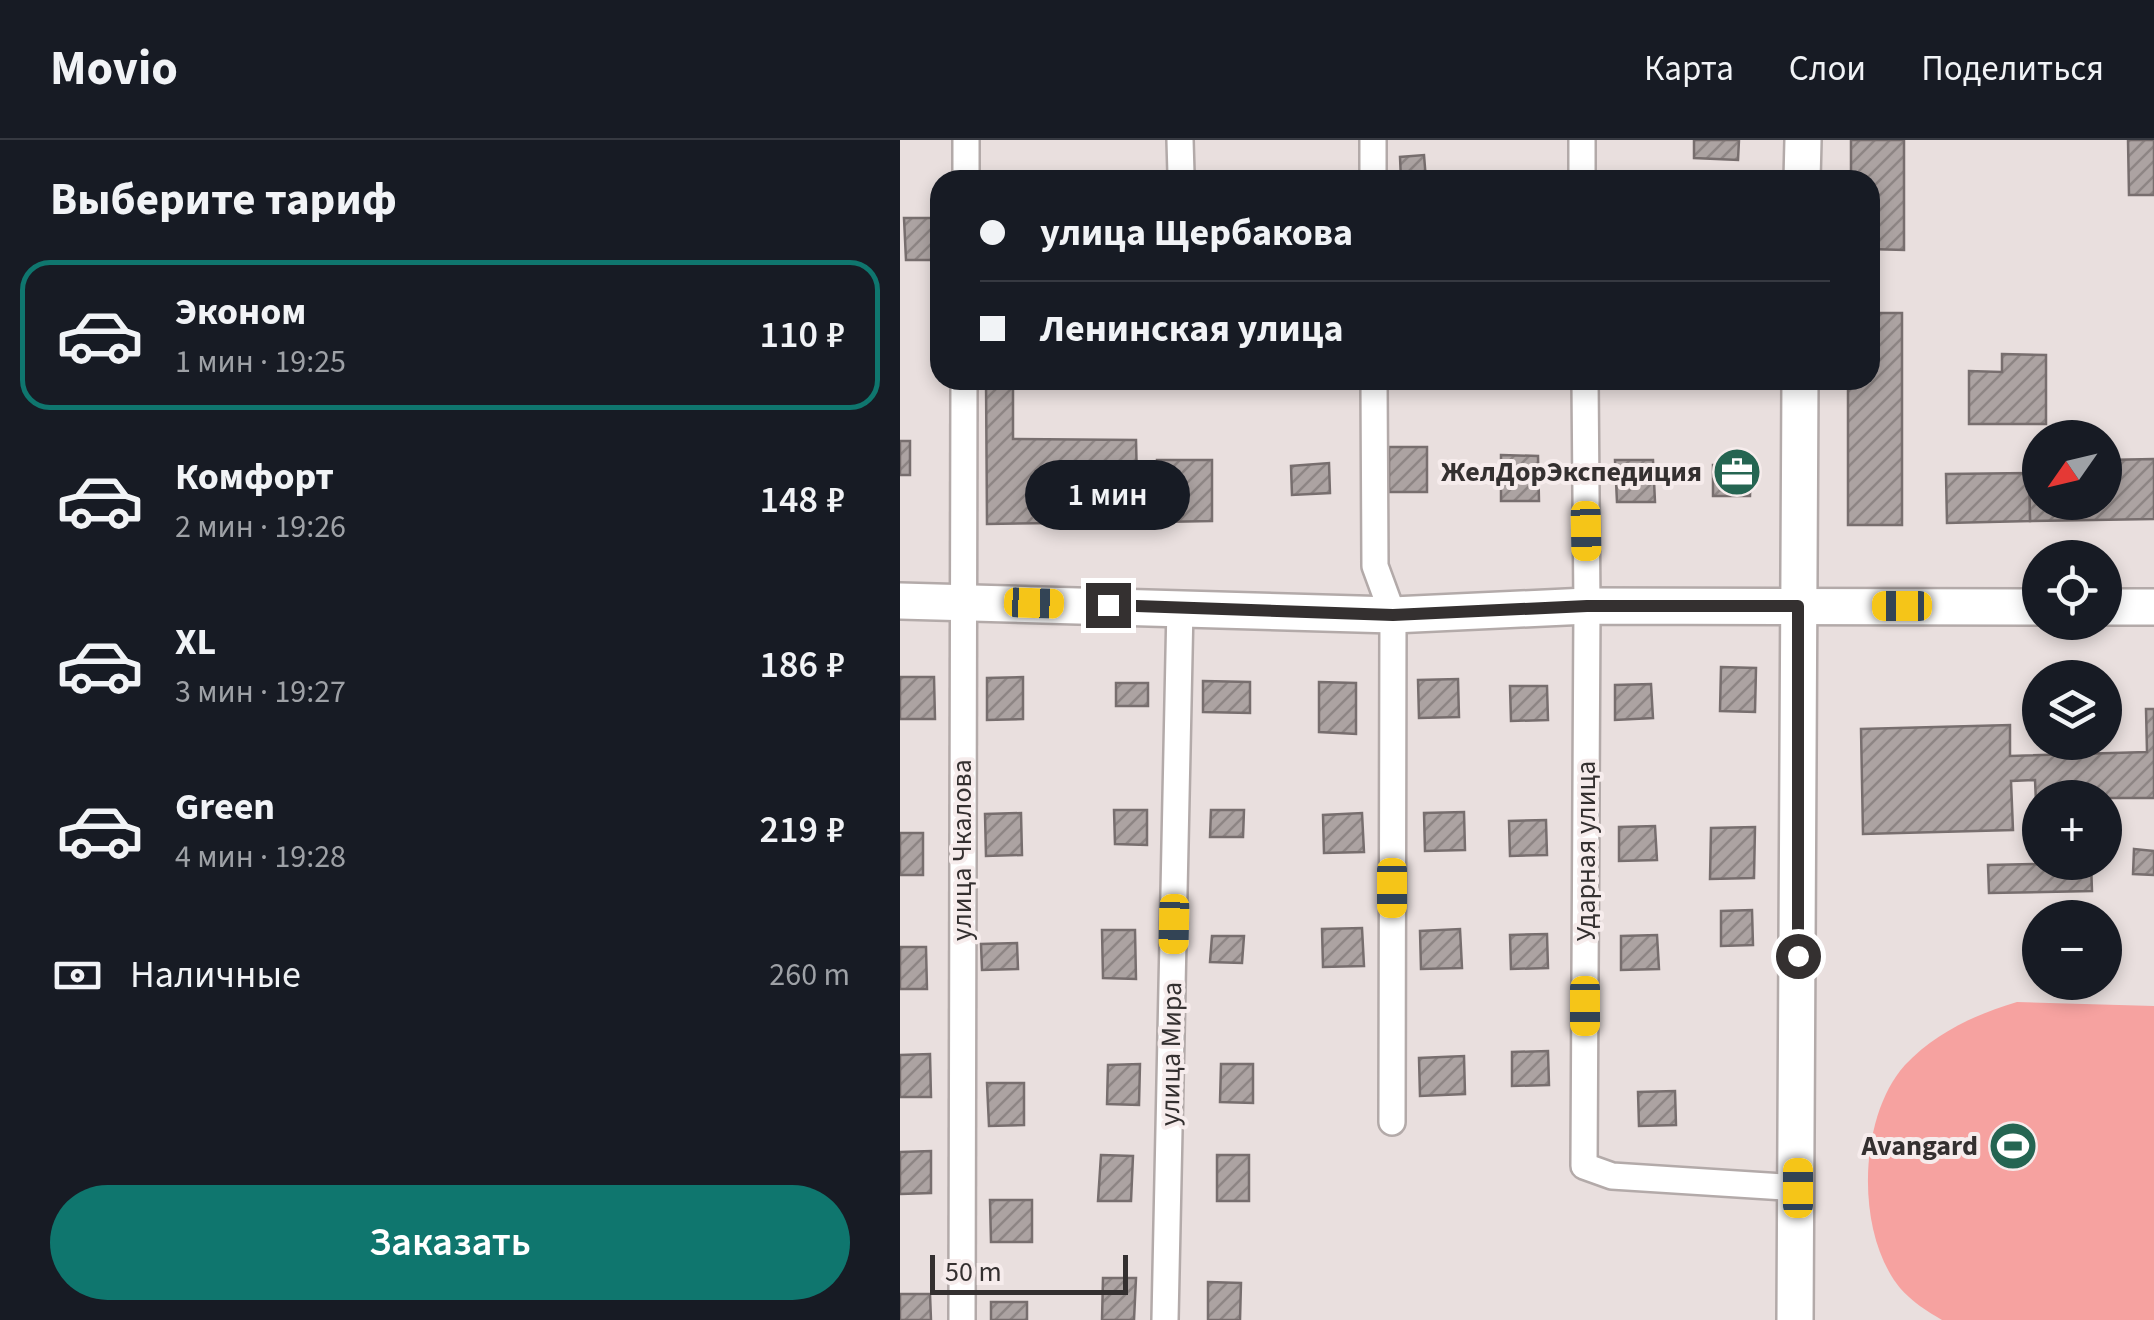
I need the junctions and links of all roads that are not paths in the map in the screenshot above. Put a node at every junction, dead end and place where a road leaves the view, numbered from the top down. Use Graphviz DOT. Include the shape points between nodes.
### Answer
graph roads {
  1 [pos="966,140"];
  2 [pos="1180,140"];
  3 [pos="1373,140"];
  4 [pos="1582,140"];
  5 [pos="1803,140"];
  6 [pos="966,170"];
  7 [pos="1181,170"];
  8 [pos="1373,170"];
  9 [pos="1582,170"];
  10 [pos="1802,170"];
  11 [pos="964,390"];
  12 [pos="1374,390"];
  13 [pos="1584,390"];
  14 [pos="1800,390"];
  15 [pos="900,601"];
  16 [pos="962,601"];
  17 [pos="1587,606"];
  18 [pos="1798,606"];
  19 [pos="2022,606"];
  20 [pos="1180,607"];
  21 [pos="2122,607"];
  22 [pos="2154,607"];
  23 [pos="1393,615"];
  24 [pos="1392,1122"];
  25 [pos="1798,1188"];
  26 [pos="962,1320"];
  27 [pos="1165,1320"];
  28 [pos="1795,1320"];
  1 -- 6 [label="street"];
  2 -- 7 [label="street"];
  3 -- 8 [label="street"];
  4 -- 9 [label="street"];
  5 -- 10 [label="main road"];
  11 -- 16 [label="street, улица Чкалова"];
  12 -- 23 [label="street" via="1375,566"];
  13 -- 17 [label="street, Ударная улица"];
  14 -- 18 [label="main road"];
  15 -- 16 [label="main road"];
  16 -- 20 [label="main road"];
  16 -- 26 [label="street, улица Чкалова"];
  17 -- 18 [label="main road"];
  17 -- 23 [label="main road"];
  17 -- 25 [label="street, Ударная улица" via="1584,1166 1612,1176"];
  18 -- 19 [label="main road"];
  18 -- 25 [label="main road"];
  20 -- 23 [label="main road"];
  20 -- 27 [label="street, улица Мира"];
  21 -- 22 [label="main road"];
  23 -- 24 [label="street"];
  25 -- 28 [label="main road"];
}
